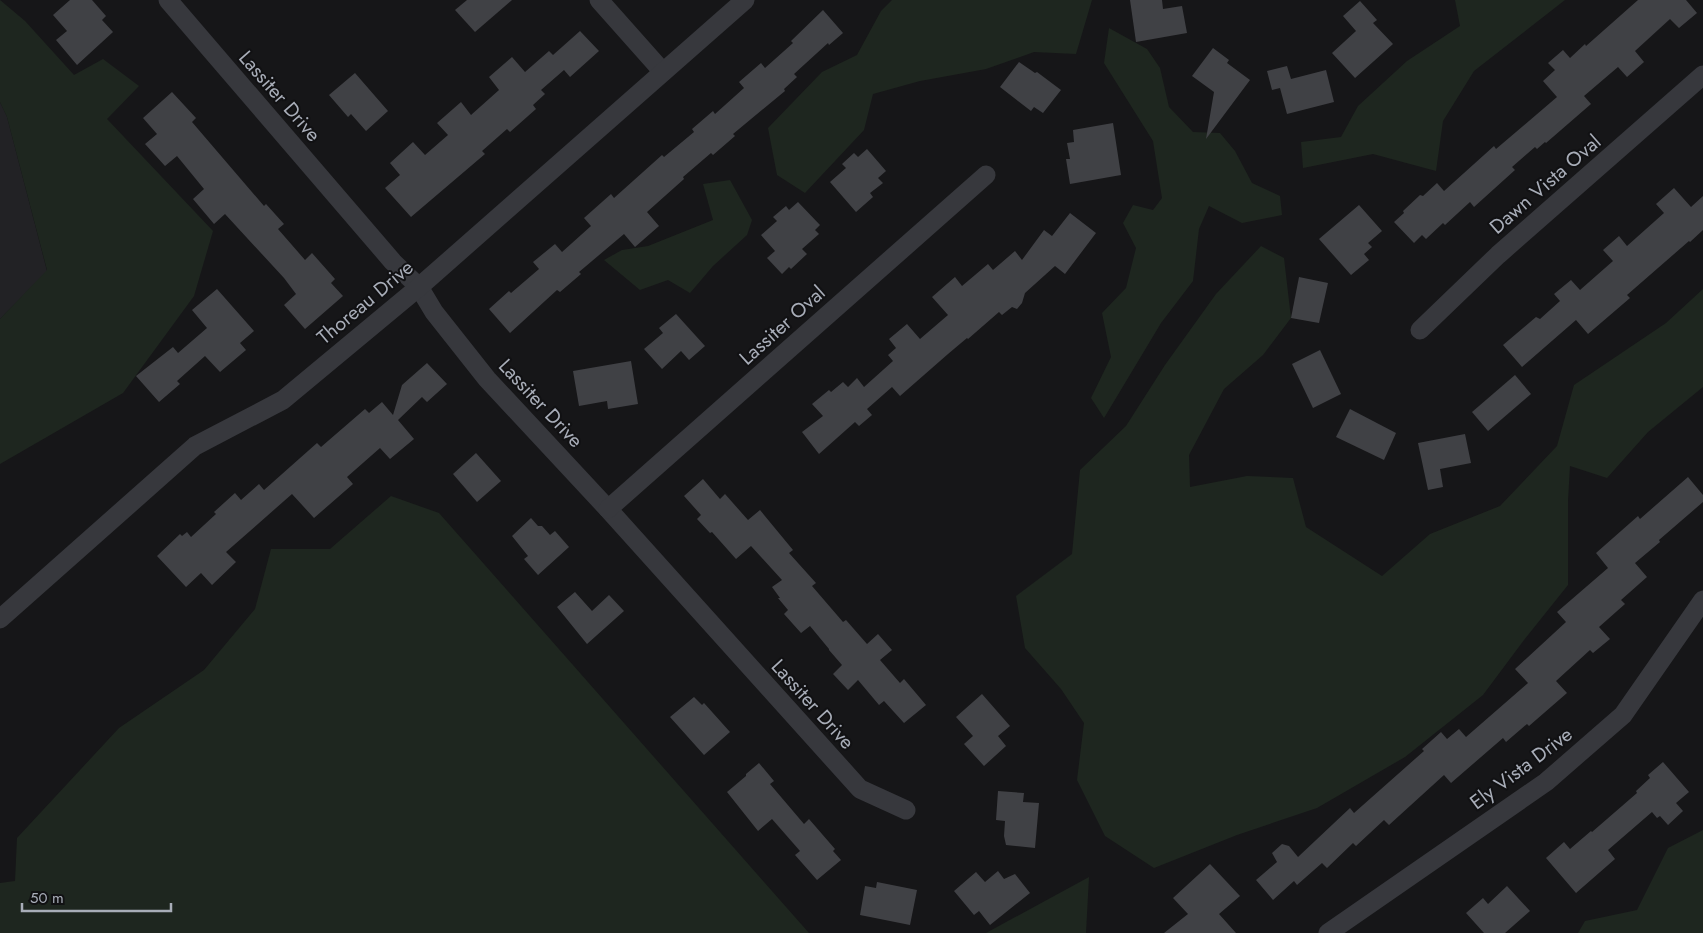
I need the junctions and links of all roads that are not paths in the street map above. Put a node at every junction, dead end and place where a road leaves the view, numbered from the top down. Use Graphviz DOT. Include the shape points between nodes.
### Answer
graph roads {
  1 [pos="168,0"];
  2 [pos="599,0"];
  3 [pos="745,0"];
  4 [pos="663,72"];
  5 [pos="1703,75"];
  6 [pos="986,175"];
  7 [pos="419,287"];
  8 [pos="1420,330"];
  9 [pos="608,509"];
  10 [pos="1703,600"];
  11 [pos="0,619"];
  12 [pos="906,810"];
  13 [pos="1328,933"];
  1 -- 7 [label="street, Lassiter Drive" via="393,262"];
  2 -- 4 [label="street"];
  3 -- 4 [label="street, Thoreau Drive"];
  4 -- 7 [label="street, Thoreau Drive"];
  5 -- 8 [label="street, Dawn Vista Oval" via="1498,255"];
  6 -- 9 [label="street, Lassiter Oval"];
  7 -- 9 [label="street, Lassiter Drive" via="434,312 487,379"];
  7 -- 11 [label="street, Thoreau Drive" via="283,400 194,446"];
  9 -- 12 [label="street, Lassiter Drive" via="860,789"];
  10 -- 13 [label="street, Ely Vista Drive" via="1623,715 1546,782"];
}
